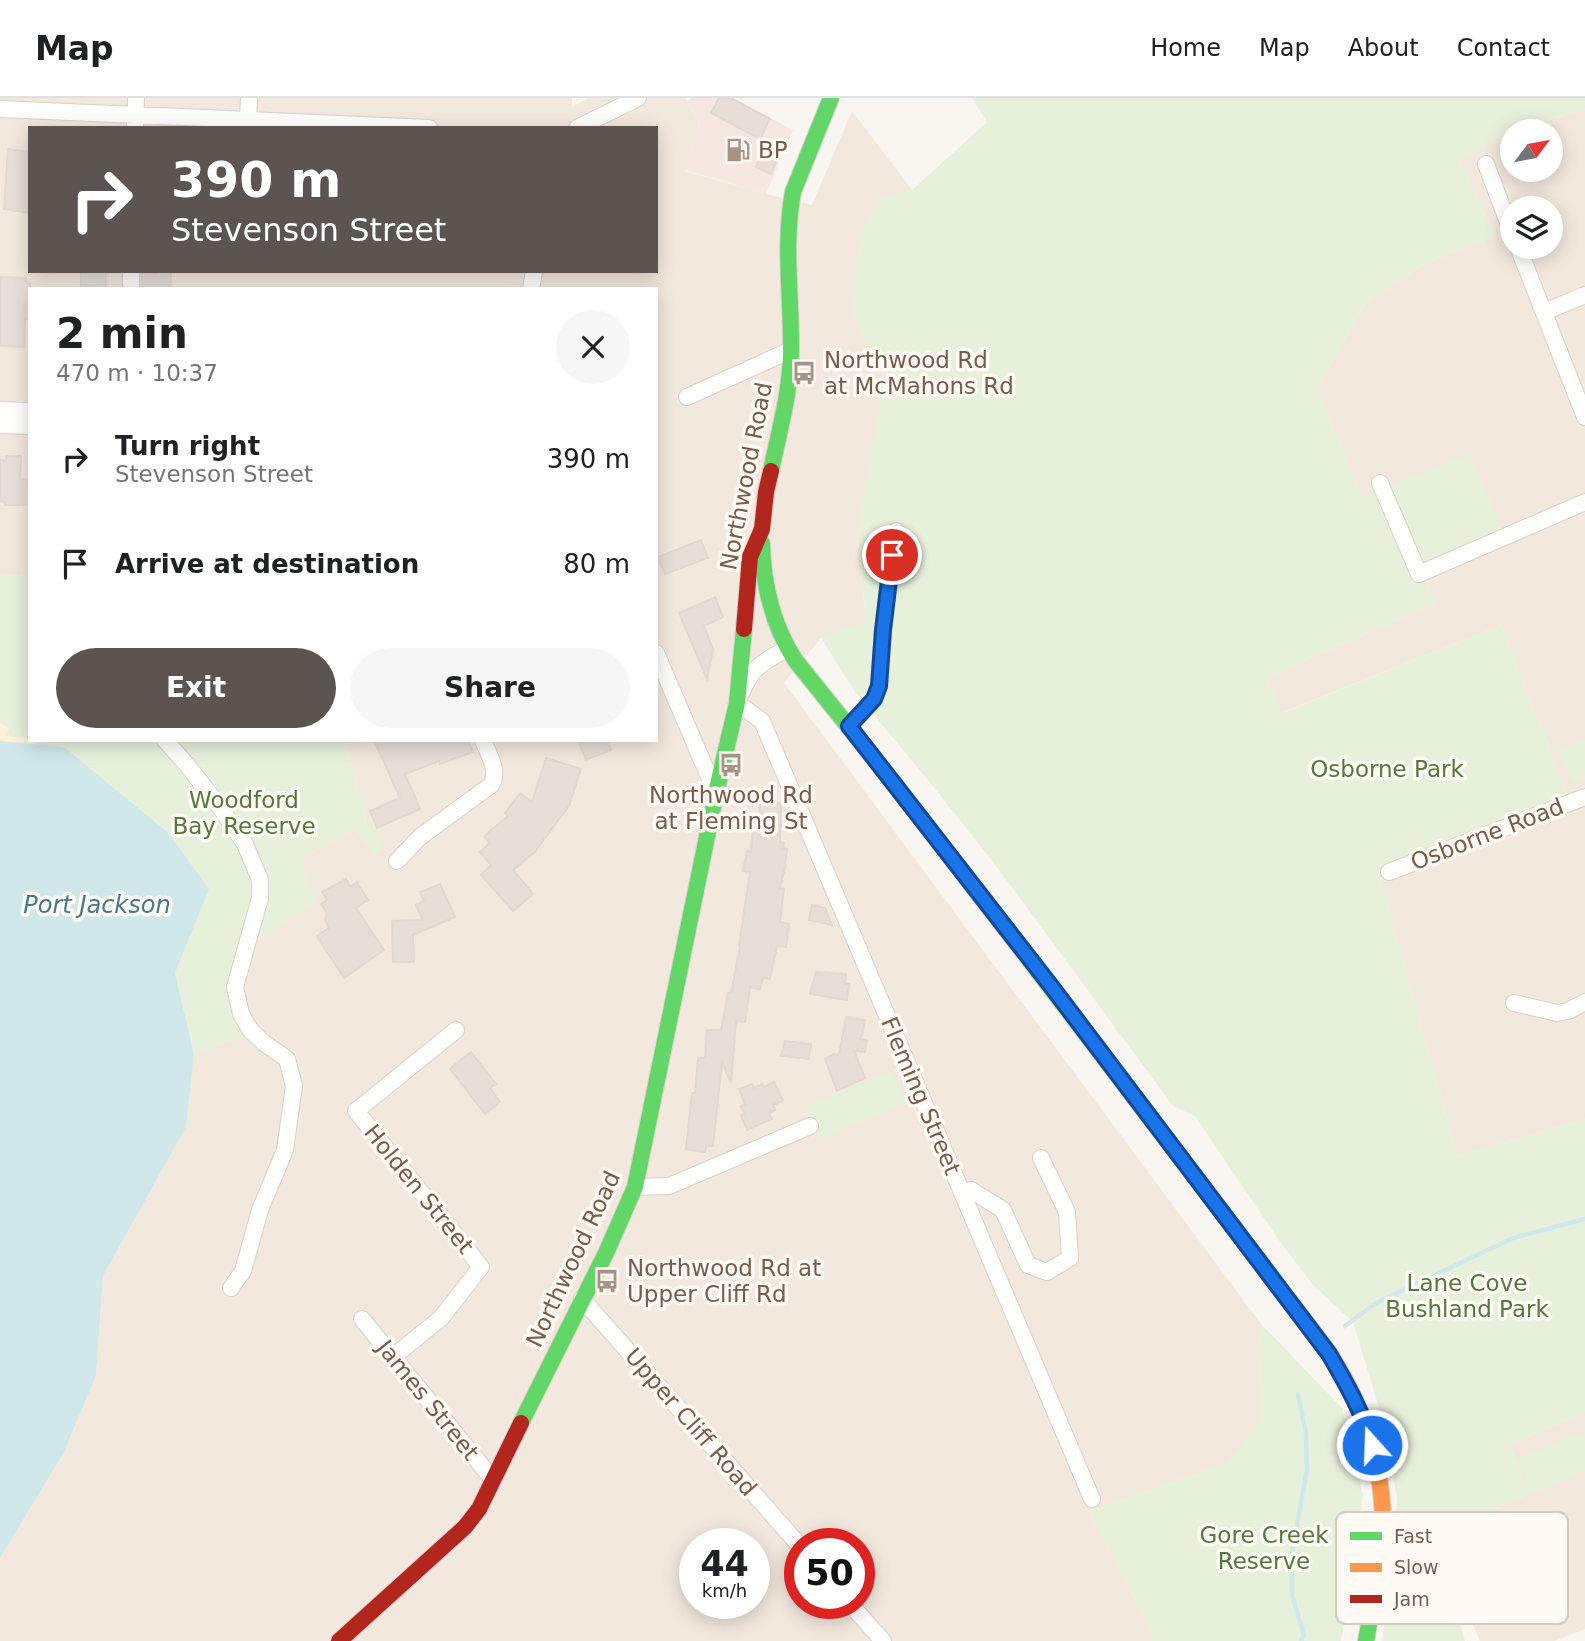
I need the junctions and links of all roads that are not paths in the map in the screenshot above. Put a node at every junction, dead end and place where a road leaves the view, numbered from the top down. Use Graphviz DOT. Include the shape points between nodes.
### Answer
graph roads {
  1 [pos="136,98"];
  2 [pos="248,98"];
  3 [pos="638,98"];
  4 [pos="831,98"];
  5 [pos="0,110"];
  6 [pos="135,121"];
  7 [pos="248,121"];
  8 [pos="377,126"];
  9 [pos="581,126"];
  10 [pos="1486,164"];
  11 [pos="1500,201"];
  12 [pos="1523,259"];
  13 [pos="1585,295"];
  14 [pos="1544,312"];
  15 [pos="791,350"];
  16 [pos="687,397"];
  17 [pos="0,410"];
  18 [pos="28,411"];
  19 [pos="1585,417"];
  20 [pos="0,425"];
  21 [pos="28,426"];
  22 [pos="1380,483"];
  23 [pos="1585,502"];
  24 [pos="762,529"];
  25 [pos="896,531"];
  26 [pos="787,649"];
  27 [pos="658,658"];
  28 [pos="737,703"];
  29 [pos="849,726"];
  30 [pos="167,742"];
  31 [pos="484,742"];
  32 [pos="716,793"];
  33 [pos="1585,797"];
  34 [pos="397,862"];
  35 [pos="1389,872"];
  36 [pos="1585,1002"];
  37 [pos="1514,1003"];
  38 [pos="456,1030"];
  39 [pos="810,1126"];
  40 [pos="1041,1158"];
  41 [pos="635,1187"];
  42 [pos="962,1193"];
  43 [pos="231,1288"];
  44 [pos="582,1299"];
  45 [pos="362,1320"];
  46 [pos="393,1357"];
  47 [pos="494,1481"];
  48 [pos="1092,1499"];
  49 [pos="1383,1512"];
  50 [pos="784,1528"];
  51 [pos="863,1619"];
  52 [pos="340,1641"];
  53 [pos="883,1641"];
  1 -- 6 [label="street"];
  2 -- 7 [label="street"];
  3 -- 9 [label="street"];
  4 -- 15 [label="main road, Northwood Road" via="790,208"];
  5 -- 6 [label="street"];
  6 -- 7 [label="street"];
  7 -- 8 [label="street"];
  10 -- 11 [label="street"];
  12 -- 14 [label="street"];
  13 -- 14 [label="street"];
  14 -- 19 [label="street"];
  15 -- 16 [label="street"];
  15 -- 24 [label="main road, Northwood Road"];
  17 -- 18 [label="street"];
  20 -- 21 [label="street"];
  22 -- 23 [label="street" via="1419,574"];
  24 -- 26 [label="main road" via="766,593"];
  24 -- 28 [label="main road, Northwood Road" via="750,557"];
  25 -- 29 [label="street" via="879,686 874,699"];
  26 -- 28 [label="street, Northwood Road" via="750,674"];
  26 -- 29 [label="main road"];
  27 -- 32 [label="street"];
  28 -- 32 [label="main road, Northwood Road"];
  28 -- 42 [label="street, Fleming Street" via="762,721"];
  29 -- 49 [label="main road" via="1329,1354 1367,1429 1377,1462"];
  30 -- 43 [label="street" via="245,844 260,880 260,898 235,987 246,1023 287,1059 294,1086 285,1150 260,1210 243,1271"];
  31 -- 34 [label="street" via="496,772 491,785 420,836"];
  32 -- 41 [label="main road, Northwood Road"];
  33 -- 35 [label="street, Osborne Road"];
  36 -- 37 [label="street" via="1557,1013"];
  38 -- 46 [label="street, Holden Street" via="356,1111 481,1267 441,1318"];
  39 -- 41 [label="street" via="669,1186"];
  40 -- 42 [label="street" via="1067,1212 1070,1258 1047,1272 1028,1265 1003,1210 971,1190"];
  41 -- 44 [label="main road, Northwood Road"];
  42 -- 48 [label="street, Fleming Street"];
  44 -- 47 [label="main road, Northwood Road"];
  44 -- 50 [label="street, Upper Cliff Road"];
  45 -- 46 [label="street, James Street"];
  46 -- 47 [label="street, James Street"];
  47 -- 52 [label="main road, Northwood Road" via="465,1527"];
  51 -- 53 [label="street"];
}
